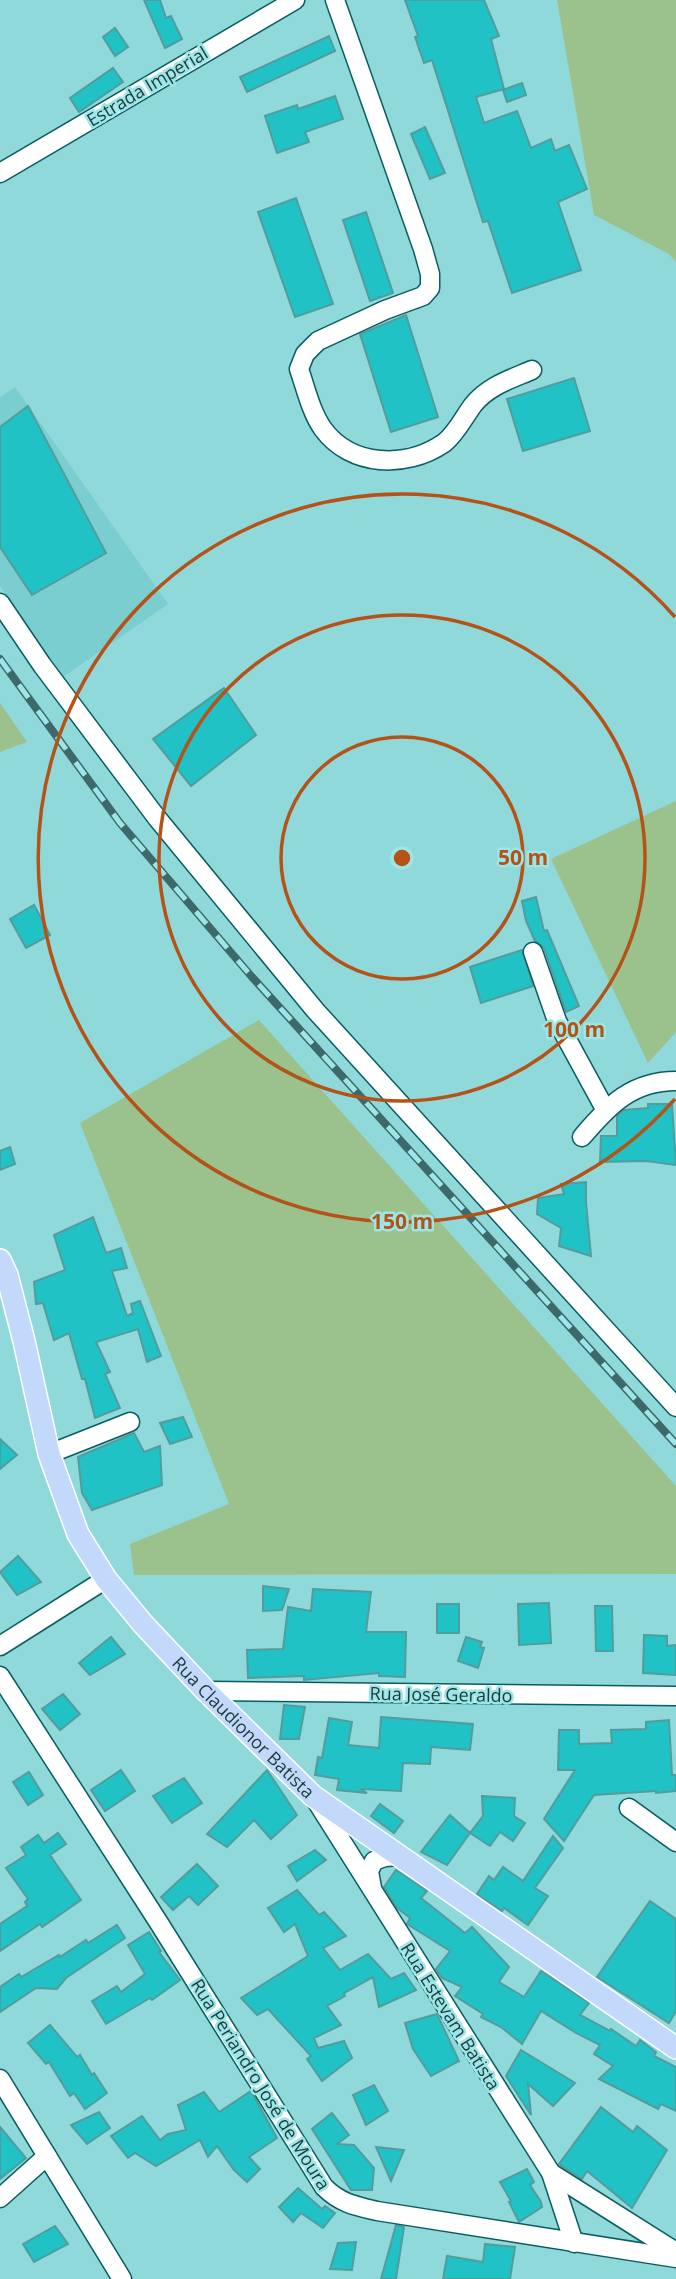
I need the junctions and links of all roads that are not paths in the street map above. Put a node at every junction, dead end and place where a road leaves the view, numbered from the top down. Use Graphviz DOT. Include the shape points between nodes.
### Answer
graph roads {
  1 [pos="295,0"];
  2 [pos="335,0"];
  3 [pos="0,173"];
  4 [pos="532,370"];
  5 [pos="0,603"];
  6 [pos="533,952"];
  7 [pos="676,1081"];
  8 [pos="605,1110"];
  9 [pos="582,1137"];
  10 [pos="0,1260"];
  11 [pos="676,1407"];
  12 [pos="130,1422"];
  13 [pos="49,1454"];
  14 [pos="106,1579"];
  15 [pos="0,1646"];
  16 [pos="0,1676"];
  17 [pos="206,1691"];
  18 [pos="676,1696"];
  19 [pos="313,1796"];
  20 [pos="628,1808"];
  21 [pos="676,1842"];
  22 [pos="399,1856"];
  23 [pos="373,1891"];
  24 [pos="676,2048"];
  25 [pos="0,2080"];
  26 [pos="47,2156"];
  27 [pos="551,2173"];
  28 [pos="0,2198"];
  29 [pos="574,2243"];
  30 [pos="676,2252"];
  31 [pos="676,2258"];
  32 [pos="122,2279"];
  1 -- 3 [label="street, Estrada Imperial"];
  2 -- 4 [label="street" via="423,249 430,288 423,296 318,341 305,355 299,369 315,414 340,446 367,459 393,462 444,443 490,388"];
  5 -- 11 [label="street" via="157,818 314,1010"];
  6 -- 8 [label="street" via="557,1021"];
  7 -- 8 [label="street" via="641,1086"];
  8 -- 9 [label="street"];
  10 -- 13 [label="main road, Rua Claudionor Batista"];
  12 -- 13 [label="street"];
  13 -- 14 [label="main road, Rua Claudionor Batista" via="78,1534"];
  14 -- 15 [label="street"];
  14 -- 17 [label="main road, Rua Claudionor Batista"];
  16 -- 29 [label="street, Rua Periandro José de Moura" via="335,2199 377,2211"];
  17 -- 18 [label="street, Rua José Geraldo"];
  17 -- 19 [label="main road, Rua Claudionor Batista"];
  19 -- 22 [label="main road, Rua Claudionor Batista"];
  19 -- 23 [label="street, Rua Estevam Batista"];
  20 -- 21 [label="street"];
  22 -- 23 [label="street" via="378,1858 370,1865"];
  22 -- 24 [label="main road, Rua Claudionor Batista"];
  23 -- 27 [label="street, Rua Estevam Batista"];
  25 -- 26 [label="street"];
  26 -- 28 [label="street"];
  26 -- 32 [label="street"];
  27 -- 29 [label="street, Rua Estevam Batista"];
  27 -- 30 [label="street"];
  29 -- 31 [label="street, Rua Periandro José de Moura"];
}
